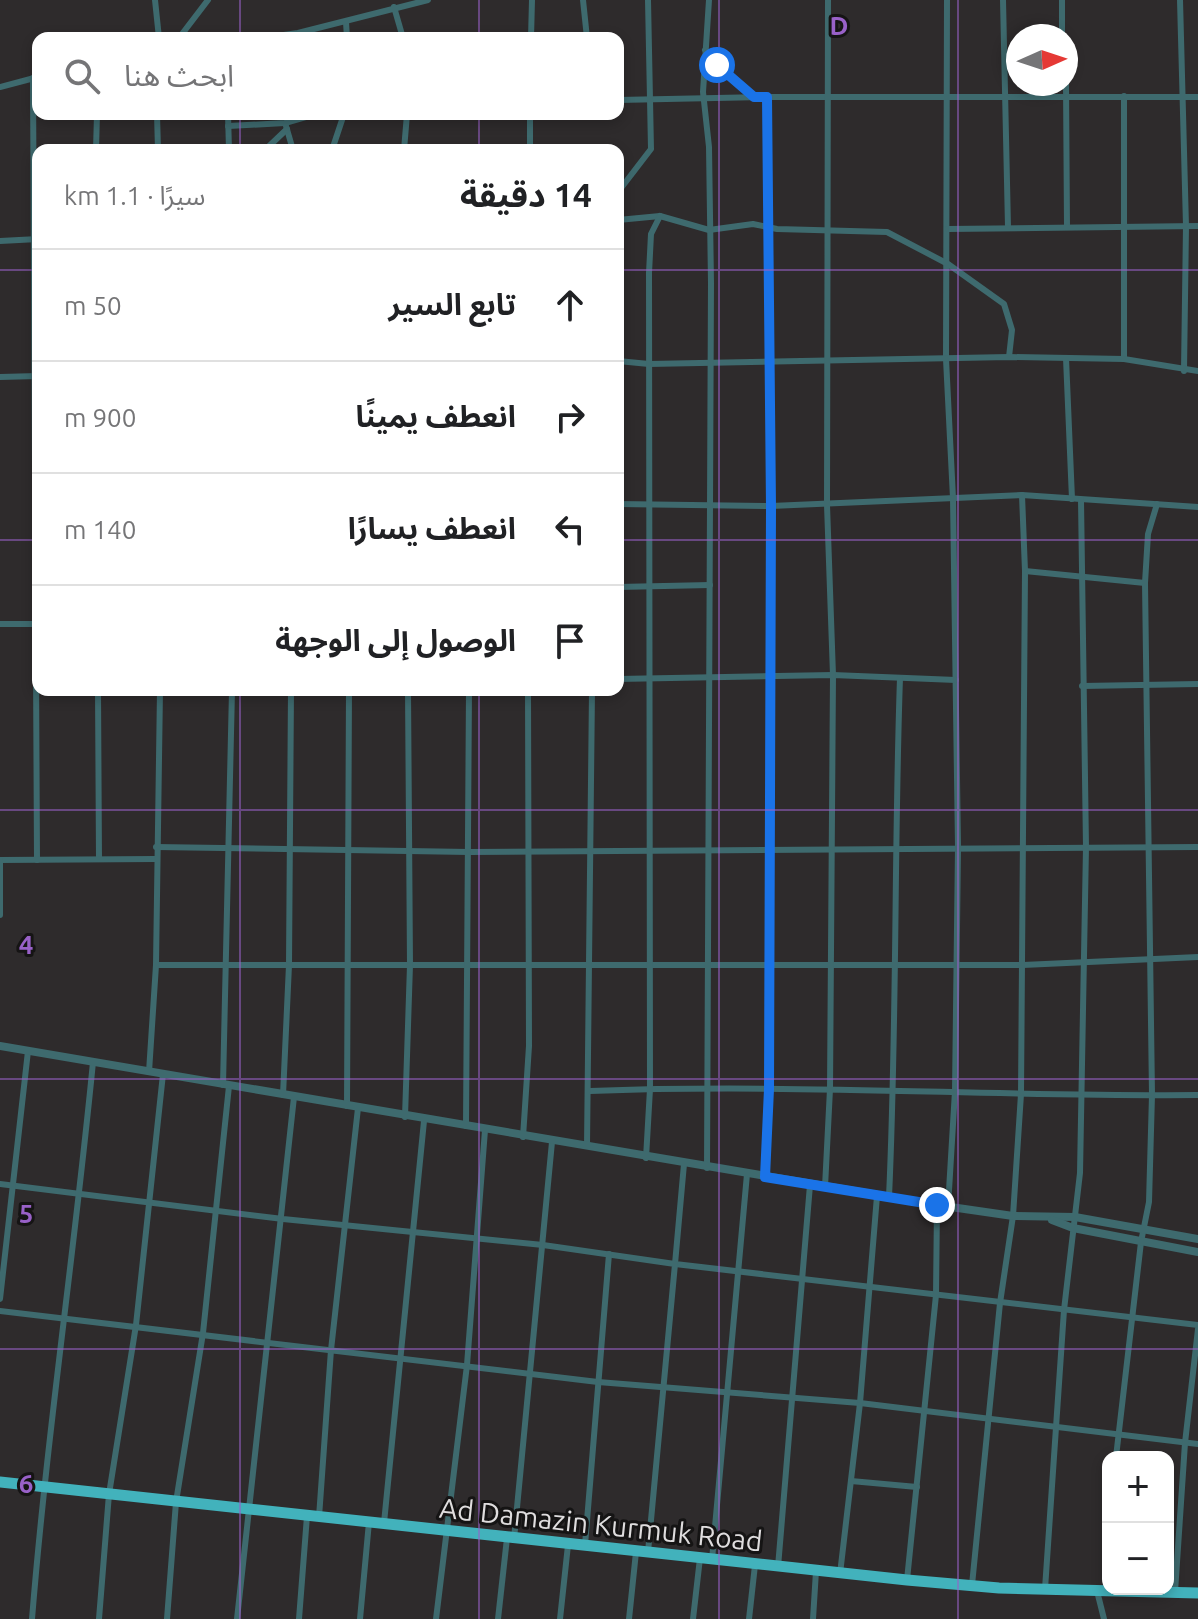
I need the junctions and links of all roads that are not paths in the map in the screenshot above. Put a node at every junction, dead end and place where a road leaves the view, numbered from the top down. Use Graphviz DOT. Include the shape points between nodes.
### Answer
graph roads {
  1 [pos="155,0"];
  2 [pos="208,0"];
  3 [pos="428,0"];
  4 [pos="532,0"];
  5 [pos="583,0"];
  6 [pos="648,0"];
  7 [pos="709,0"];
  8 [pos="828,0"];
  9 [pos="947,0"];
  10 [pos="1003,0"];
  11 [pos="1062,0"];
  12 [pos="1180,0"];
  13 [pos="394,7"];
  14 [pos="346,22"];
  15 [pos="1062,24"];
  16 [pos="158,32"];
  17 [pos="184,32"];
  18 [pos="294,32"];
  19 [pos="347,32"];
  20 [pos="401,32"];
  21 [pos="531,32"];
  22 [pos="586,32"];
  23 [pos="705,50"];
  24 [pos="32,79"];
  25 [pos="0,87"];
  26 [pos="1124,96"];
  27 [pos="754,97"];
  28 [pos="767,97"];
  29 [pos="1067,97"];
  30 [pos="1182,97"];
  31 [pos="1198,97"];
  32 [pos="947,98"];
  33 [pos="1005,98"];
  34 [pos="827,99"];
  35 [pos="624,100"];
  36 [pos="650,101"];
  37 [pos="703,101"];
  38 [pos="36,120"];
  39 [pos="97,120"];
  40 [pos="157,120"];
  41 [pos="228,120"];
  42 [pos="301,120"];
  43 [pos="342,120"];
  44 [pos="406,120"];
  45 [pos="530,120"];
  46 [pos="228,126"];
  47 [pos="286,126"];
  48 [pos="35,144"];
  49 [pos="96,144"];
  50 [pos="158,144"];
  51 [pos="229,144"];
  52 [pos="270,144"];
  53 [pos="291,144"];
  54 [pos="334,144"];
  55 [pos="404,144"];
  56 [pos="530,144"];
  57 [pos="624,184"];
  58 [pos="660,216"];
  59 [pos="624,219"];
  60 [pos="1186,226"];
  61 [pos="1198,226"];
  62 [pos="769,227"];
  63 [pos="1008,227"];
  64 [pos="1067,227"];
  65 [pos="1124,227"];
  66 [pos="826,229"];
  67 [pos="948,229"];
  68 [pos="709,230"];
  69 [pos="32,239"];
  70 [pos="0,241"];
  71 [pos="948,264"];
  72 [pos="1009,357"];
  73 [pos="1066,358"];
  74 [pos="946,359"];
  75 [pos="1124,359"];
  76 [pos="828,361"];
  77 [pos="624,362"];
  78 [pos="709,363"];
  79 [pos="770,363"];
  80 [pos="649,364"];
  81 [pos="1184,371"];
  82 [pos="1198,371"];
  83 [pos="32,376"];
  84 [pos="0,377"];
  85 [pos="1022,495"];
  86 [pos="953,498"];
  87 [pos="1072,499"];
  88 [pos="1081,500"];
  89 [pos="624,504"];
  90 [pos="710,504"];
  91 [pos="1157,504"];
  92 [pos="827,505"];
  93 [pos="651,506"];
  94 [pos="771,506"];
  95 [pos="1198,507"];
  96 [pos="1025,571"];
  97 [pos="1080,578"];
  98 [pos="1145,583"];
  99 [pos="710,585"];
  100 [pos="624,587"];
  101 [pos="650,587"];
  102 [pos="0,624"];
  103 [pos="32,624"];
  104 [pos="833,675"];
  105 [pos="709,678"];
  106 [pos="770,678"];
  107 [pos="900,678"];
  108 [pos="624,679"];
  109 [pos="650,679"];
  110 [pos="956,680"];
  111 [pos="1198,684"];
  112 [pos="1145,685"];
  113 [pos="1082,686"];
  114 [pos="36,696"];
  115 [pos="98,696"];
  116 [pos="160,696"];
  117 [pos="232,696"];
  118 [pos="291,696"];
  119 [pos="349,696"];
  120 [pos="408,696"];
  121 [pos="469,696"];
  122 [pos="528,696"];
  123 [pos="592,696"];
  124 [pos="156,847"];
  125 [pos="894,847"];
  126 [pos="958,847"];
  127 [pos="1023,847"];
  128 [pos="1086,847"];
  129 [pos="1147,847"];
  130 [pos="1198,847"];
  131 [pos="229,848"];
  132 [pos="829,848"];
  133 [pos="289,849"];
  134 [pos="650,849"];
  135 [pos="708,849"];
  136 [pos="768,849"];
  137 [pos="348,850"];
  138 [pos="590,850"];
  139 [pos="410,851"];
  140 [pos="528,851"];
  141 [pos="469,852"];
  142 [pos="99,859"];
  143 [pos="156,859"];
  144 [pos="0,860"];
  145 [pos="37,860"];
  146 [pos="0,915"];
  147 [pos="1198,957"];
  148 [pos="1149,959"];
  149 [pos="1084,961"];
  150 [pos="469,964"];
  151 [pos="528,964"];
  152 [pos="589,964"];
  153 [pos="650,964"];
  154 [pos="709,964"];
  155 [pos="769,964"];
  156 [pos="830,964"];
  157 [pos="156,965"];
  158 [pos="228,965"];
  159 [pos="289,965"];
  160 [pos="350,965"];
  161 [pos="410,965"];
  162 [pos="895,965"];
  163 [pos="958,965"];
  164 [pos="1023,965"];
  165 [pos="0,1046"];
  166 [pos="28,1051"];
  167 [pos="93,1062"];
  168 [pos="149,1072"];
  169 [pos="163,1074"];
  170 [pos="226,1085"];
  171 [pos="650,1089"];
  172 [pos="710,1089"];
  173 [pos="769,1089"];
  174 [pos="830,1089"];
  175 [pos="894,1090"];
  176 [pos="590,1091"];
  177 [pos="955,1091"];
  178 [pos="1021,1094"];
  179 [pos="283,1095"];
  180 [pos="1152,1095"];
  181 [pos="1198,1095"];
  182 [pos="1082,1096"];
  183 [pos="294,1097"];
  184 [pos="347,1106"];
  185 [pos="358,1108"];
  186 [pos="405,1117"];
  187 [pos="424,1121"];
  188 [pos="465,1127"];
  189 [pos="485,1130"];
  190 [pos="523,1137"];
  191 [pos="552,1142"];
  192 [pos="586,1148"];
  193 [pos="646,1158"];
  194 [pos="684,1164"];
  195 [pos="707,1168"];
  196 [pos="747,1174"];
  197 [pos="765,1177"];
  198 [pos="0,1184"];
  199 [pos="810,1185"];
  200 [pos="14,1186"];
  201 [pos="825,1187"];
  202 [pos="80,1195"];
  203 [pos="877,1196"];
  204 [pos="889,1197"];
  205 [pos="150,1204"];
  206 [pos="937,1205"];
  207 [pos="948,1207"];
  208 [pos="218,1211"];
  209 [pos="1013,1216"];
  210 [pos="1075,1217"];
  211 [pos="1048,1218"];
  212 [pos="283,1219"];
  213 [pos="347,1226"];
  214 [pos="1073,1228"];
  215 [pos="1146,1230"];
  216 [pos="413,1233"];
  217 [pos="478,1239"];
  218 [pos="1198,1239"];
  219 [pos="1141,1242"];
  220 [pos="543,1245"];
  221 [pos="1198,1252"];
  222 [pos="609,1254"];
  223 [pos="675,1264"];
  224 [pos="741,1272"];
  225 [pos="804,1279"];
  226 [pos="871,1288"];
  227 [pos="936,1295"];
  228 [pos="0,1299"];
  229 [pos="1000,1303"];
  230 [pos="1064,1310"];
  231 [pos="0,1311"];
  232 [pos="66,1318"];
  233 [pos="1132,1318"];
  234 [pos="136,1325"];
  235 [pos="1198,1327"];
  236 [pos="203,1333"];
  237 [pos="268,1341"];
  238 [pos="331,1350"];
  239 [pos="401,1359"];
  240 [pos="467,1365"];
  241 [pos="532,1373"];
  242 [pos="598,1382"];
  243 [pos="661,1388"];
  244 [pos="728,1393"];
  245 [pos="794,1398"];
  246 [pos="860,1403"];
  247 [pos="925,1411"];
  248 [pos="989,1419"];
  249 [pos="1056,1428"];
  250 [pos="1118,1435"];
  251 [pos="1185,1443"];
  252 [pos="1198,1444"];
  253 [pos="1117,1451"];
  254 [pos="851,1481"];
  255 [pos="0,1482"];
  256 [pos="43,1487"];
  257 [pos="917,1487"];
  258 [pos="109,1494"];
  259 [pos="176,1502"];
  260 [pos="250,1509"];
  261 [pos="313,1517"];
  262 [pos="369,1522"];
  263 [pos="384,1524"];
  264 [pos="447,1532"];
  265 [pos="510,1538"];
  266 [pos="568,1545"];
  267 [pos="585,1546"];
  268 [pos="642,1552"];
  269 [pos="706,1559"];
  270 [pos="755,1565"];
  271 [pos="778,1567"];
  272 [pos="816,1571"];
  273 [pos="840,1574"];
  274 [pos="907,1580"];
  275 [pos="972,1586"];
  276 [pos="1045,1589"];
  277 [pos="1102,1591"];
  278 [pos="1175,1593"];
  279 [pos="1198,1593"];
  280 [pos="1102,1595"];
  281 [pos="32,1619"];
  282 [pos="99,1619"];
  283 [pos="167,1619"];
  284 [pos="237,1619"];
  285 [pos="299,1619"];
  286 [pos="360,1619"];
  287 [pos="436,1619"];
  288 [pos="498,1619"];
  289 [pos="560,1619"];
  290 [pos="629,1619"];
  291 [pos="693,1619"];
  292 [pos="749,1619"];
  293 [pos="813,1619"];
  294 [pos="1104,1619"];
  1 -- 16 [label="street"];
  2 -- 17 [label="street"];
  3 -- 13 [label="street"];
  4 -- 21 [label="street"];
  5 -- 22 [label="street"];
  6 -- 36 [label="street"];
  7 -- 23 [label="street"];
  8 -- 34 [label="street"];
  9 -- 32 [label="street"];
  10 -- 33 [label="street"];
  11 -- 15 [label="street"];
  12 -- 30 [label="street"];
  13 -- 14 [label="street"];
  13 -- 20 [label="street"];
  14 -- 18 [label="street"];
  14 -- 19 [label="street"];
  23 -- 27 [label="street"];
  23 -- 37 [label="street"];
  24 -- 25 [label="street"];
  26 -- 29 [label="street"];
  26 -- 30 [label="street"];
  26 -- 65 [label="street"];
  27 -- 28 [label="street"];
  27 -- 37 [label="street"];
  28 -- 34 [label="street"];
  28 -- 62 [label="street"];
  29 -- 33 [label="street"];
  29 -- 64 [label="street"];
  30 -- 31 [label="street"];
  30 -- 60 [label="street"];
  32 -- 33 [label="street"];
  32 -- 34 [label="street"];
  32 -- 67 [label="street"];
  33 -- 63 [label="street"];
  34 -- 66 [label="street"];
  35 -- 36 [label="street"];
  36 -- 37 [label="street"];
  36 -- 57 [label="street" via="651,149"];
  37 -- 68 [label="street"];
  38 -- 48 [label="street"];
  39 -- 49 [label="street"];
  40 -- 50 [label="street"];
  41 -- 46 [label="street"];
  42 -- 47 [label="street"];
  43 -- 54 [label="street"];
  44 -- 55 [label="street"];
  45 -- 56 [label="street"];
  46 -- 47 [label="street"];
  46 -- 51 [label="street"];
  47 -- 52 [label="street"];
  47 -- 53 [label="street"];
  58 -- 59 [label="street"];
  58 -- 68 [label="street"];
  58 -- 80 [label="street" via="651,234"];
  60 -- 61 [label="street"];
  60 -- 65 [label="street"];
  60 -- 81 [label="street"];
  62 -- 66 [label="street"];
  62 -- 68 [label="street"];
  62 -- 79 [label="street"];
  63 -- 64 [label="street"];
  63 -- 67 [label="street"];
  64 -- 65 [label="street"];
  65 -- 75 [label="street"];
  66 -- 71 [label="street" via="887,232"];
  66 -- 76 [label="street"];
  67 -- 71 [label="street"];
  68 -- 78 [label="street"];
  69 -- 70 [label="street"];
  71 -- 72 [label="street" via="1004,304 1012,330"];
  71 -- 74 [label="street"];
  72 -- 73 [label="street"];
  72 -- 74 [label="street"];
  73 -- 75 [label="street"];
  73 -- 87 [label="street"];
  74 -- 76 [label="street"];
  74 -- 86 [label="street"];
  75 -- 81 [label="street"];
  76 -- 79 [label="street"];
  76 -- 92 [label="street"];
  77 -- 80 [label="street"];
  78 -- 79 [label="street"];
  78 -- 80 [label="street"];
  78 -- 90 [label="street"];
  79 -- 94 [label="street"];
  80 -- 93 [label="street"];
  81 -- 82 [label="street"];
  83 -- 84 [label="street"];
  85 -- 86 [label="street"];
  85 -- 87 [label="street"];
  85 -- 96 [label="street"];
  86 -- 92 [label="street"];
  86 -- 110 [label="street"];
  87 -- 88 [label="street"];
  88 -- 91 [label="street"];
  88 -- 97 [label="street"];
  89 -- 93 [label="street"];
  90 -- 93 [label="street"];
  90 -- 94 [label="street"];
  90 -- 99 [label="street"];
  91 -- 95 [label="street"];
  91 -- 98 [label="street" via="1148,534"];
  92 -- 94 [label="street"];
  92 -- 104 [label="street"];
  93 -- 101 [label="street"];
  94 -- 106 [label="street"];
  96 -- 97 [label="street"];
  96 -- 127 [label="street"];
  97 -- 98 [label="street"];
  97 -- 113 [label="street"];
  98 -- 112 [label="street"];
  99 -- 101 [label="street"];
  99 -- 105 [label="street"];
  100 -- 101 [label="street"];
  101 -- 109 [label="street"];
  102 -- 103 [label="street"];
  104 -- 106 [label="street"];
  104 -- 107 [label="street"];
  104 -- 132 [label="street"];
  105 -- 106 [label="street"];
  105 -- 109 [label="street"];
  105 -- 135 [label="street"];
  106 -- 136 [label="street"];
  107 -- 110 [label="street"];
  107 -- 125 [label="street"];
  108 -- 109 [label="street"];
  109 -- 134 [label="street"];
  110 -- 126 [label="street"];
  111 -- 112 [label="street"];
  112 -- 113 [label="street"];
  112 -- 129 [label="street"];
  113 -- 128 [label="street"];
  114 -- 145 [label="street"];
  115 -- 142 [label="street"];
  116 -- 124 [label="street"];
  117 -- 131 [label="street"];
  118 -- 133 [label="street"];
  119 -- 137 [label="street"];
  120 -- 139 [label="street"];
  121 -- 141 [label="street"];
  122 -- 140 [label="street"];
  123 -- 138 [label="street"];
  124 -- 131 [label="street"];
  124 -- 143 [label="street"];
  125 -- 126 [label="street"];
  125 -- 132 [label="street"];
  125 -- 162 [label="street"];
  126 -- 127 [label="street"];
  126 -- 163 [label="street"];
  127 -- 128 [label="street"];
  127 -- 164 [label="street"];
  128 -- 129 [label="street"];
  128 -- 149 [label="street"];
  129 -- 130 [label="street"];
  129 -- 148 [label="street"];
  131 -- 133 [label="street"];
  131 -- 158 [label="street"];
  132 -- 136 [label="street"];
  132 -- 156 [label="street"];
  133 -- 137 [label="street"];
  133 -- 159 [label="street"];
  134 -- 135 [label="street"];
  134 -- 138 [label="street"];
  134 -- 153 [label="street"];
  135 -- 136 [label="street"];
  135 -- 154 [label="street"];
  136 -- 155 [label="street"];
  137 -- 139 [label="street"];
  137 -- 160 [label="street"];
  138 -- 140 [label="street"];
  138 -- 152 [label="street"];
  139 -- 141 [label="street"];
  139 -- 161 [label="street"];
  140 -- 141 [label="street"];
  140 -- 151 [label="street"];
  141 -- 150 [label="street"];
  142 -- 143 [label="street"];
  142 -- 145 [label="street"];
  143 -- 157 [label="street"];
  144 -- 145 [label="street"];
  144 -- 146 [label="street"];
  147 -- 148 [label="street"];
  148 -- 149 [label="street"];
  148 -- 180 [label="street"];
  149 -- 164 [label="street"];
  149 -- 182 [label="street"];
  150 -- 151 [label="street"];
  150 -- 161 [label="street"];
  150 -- 188 [label="street"];
  151 -- 152 [label="street"];
  151 -- 190 [label="street" via="529,1086"];
  152 -- 153 [label="street"];
  152 -- 176 [label="street"];
  153 -- 154 [label="street"];
  153 -- 171 [label="street"];
  154 -- 155 [label="street"];
  154 -- 172 [label="street"];
  155 -- 156 [label="street"];
  155 -- 173 [label="street"];
  156 -- 162 [label="street"];
  156 -- 174 [label="street"];
  157 -- 158 [label="street"];
  157 -- 168 [label="street"];
  158 -- 159 [label="street"];
  158 -- 170 [label="street"];
  159 -- 160 [label="street"];
  159 -- 179 [label="street"];
  160 -- 161 [label="street"];
  160 -- 184 [label="street"];
  161 -- 186 [label="street"];
  162 -- 163 [label="street"];
  162 -- 175 [label="street"];
  163 -- 164 [label="street"];
  163 -- 177 [label="street"];
  164 -- 178 [label="street"];
  165 -- 166 [label="street"];
  166 -- 167 [label="street"];
  166 -- 200 [label="street"];
  167 -- 168 [label="street"];
  167 -- 202 [label="street"];
  168 -- 169 [label="street"];
  169 -- 170 [label="street"];
  169 -- 205 [label="street"];
  170 -- 179 [label="street"];
  170 -- 208 [label="street"];
  171 -- 172 [label="street"];
  171 -- 176 [label="street"];
  171 -- 193 [label="street"];
  172 -- 173 [label="street"];
  172 -- 195 [label="street"];
  173 -- 174 [label="street"];
  173 -- 197 [label="street"];
  174 -- 175 [label="street"];
  174 -- 201 [label="street"];
  175 -- 177 [label="street"];
  175 -- 204 [label="street"];
  176 -- 192 [label="street"];
  177 -- 178 [label="street"];
  177 -- 207 [label="street"];
  178 -- 182 [label="street"];
  178 -- 209 [label="street"];
  179 -- 183 [label="street"];
  180 -- 181 [label="street"];
  180 -- 182 [label="street"];
  180 -- 215 [label="street"];
  182 -- 210 [label="street"];
  183 -- 184 [label="street"];
  183 -- 212 [label="street"];
  184 -- 185 [label="street"];
  185 -- 186 [label="street"];
  185 -- 213 [label="street"];
  186 -- 187 [label="street"];
  187 -- 188 [label="street"];
  187 -- 216 [label="street"];
  188 -- 189 [label="street"];
  189 -- 190 [label="street"];
  189 -- 217 [label="street"];
  190 -- 191 [label="street"];
  191 -- 192 [label="street"];
  191 -- 220 [label="street"];
  192 -- 193 [label="street"];
  193 -- 194 [label="street"];
  194 -- 195 [label="street"];
  194 -- 223 [label="street"];
  195 -- 196 [label="street"];
  196 -- 197 [label="street"];
  196 -- 224 [label="street"];
  197 -- 199 [label="street"];
  198 -- 200 [label="street"];
  199 -- 201 [label="street"];
  199 -- 225 [label="street"];
  200 -- 202 [label="street"];
  200 -- 228 [label="street"];
  201 -- 203 [label="street"];
  202 -- 205 [label="street"];
  202 -- 232 [label="street"];
  203 -- 204 [label="street"];
  203 -- 226 [label="street"];
  204 -- 206 [label="street"];
  205 -- 208 [label="street"];
  205 -- 234 [label="street"];
  206 -- 207 [label="street"];
  206 -- 227 [label="street"];
  207 -- 209 [label="street"];
  208 -- 212 [label="street"];
  208 -- 236 [label="street"];
  209 -- 211 [label="street"];
  209 -- 229 [label="street"];
  210 -- 211 [label="street"];
  210 -- 214 [label="street"];
  210 -- 215 [label="street"];
  211 -- 214 [label="street"];
  212 -- 213 [label="street"];
  212 -- 237 [label="street"];
  213 -- 216 [label="street"];
  213 -- 238 [label="street"];
  214 -- 219 [label="street"];
  214 -- 230 [label="street"];
  215 -- 218 [label="street"];
  215 -- 219 [label="street"];
  216 -- 217 [label="street"];
  216 -- 239 [label="street"];
  217 -- 220 [label="street"];
  217 -- 240 [label="street"];
  219 -- 221 [label="street"];
  219 -- 233 [label="street"];
  220 -- 222 [label="street"];
  220 -- 241 [label="street"];
  222 -- 223 [label="street"];
  222 -- 242 [label="street"];
  223 -- 224 [label="street"];
  223 -- 243 [label="street"];
  224 -- 225 [label="street"];
  224 -- 244 [label="street"];
  225 -- 226 [label="street"];
  225 -- 245 [label="street"];
  226 -- 227 [label="street"];
  226 -- 246 [label="street"];
  227 -- 229 [label="street"];
  227 -- 247 [label="street"];
  229 -- 230 [label="street"];
  229 -- 248 [label="street"];
  230 -- 233 [label="street"];
  230 -- 249 [label="street"];
  231 -- 232 [label="street"];
  232 -- 234 [label="street"];
  232 -- 256 [label="street"];
  233 -- 235 [label="street"];
  233 -- 250 [label="street"];
  234 -- 236 [label="street"];
  234 -- 258 [label="street"];
  235 -- 251 [label="street"];
  236 -- 237 [label="street"];
  236 -- 259 [label="street"];
  237 -- 238 [label="street"];
  237 -- 260 [label="street"];
  238 -- 239 [label="street"];
  238 -- 261 [label="street"];
  239 -- 240 [label="street"];
  239 -- 263 [label="street"];
  240 -- 241 [label="street"];
  240 -- 264 [label="street"];
  241 -- 242 [label="street"];
  241 -- 265 [label="street"];
  242 -- 243 [label="street"];
  242 -- 267 [label="street"];
  243 -- 244 [label="street"];
  243 -- 268 [label="street"];
  244 -- 245 [label="street"];
  244 -- 269 [label="street"];
  245 -- 246 [label="street"];
  245 -- 271 [label="street"];
  246 -- 247 [label="street"];
  246 -- 254 [label="street"];
  247 -- 248 [label="street"];
  247 -- 257 [label="street"];
  248 -- 249 [label="street"];
  248 -- 275 [label="street"];
  249 -- 250 [label="street"];
  249 -- 276 [label="street"];
  250 -- 251 [label="street"];
  250 -- 253 [label="street"];
  251 -- 252 [label="street"];
  251 -- 278 [label="street"];
  254 -- 257 [label="street"];
  254 -- 273 [label="street"];
  255 -- 256 [label="highway, Ad Damazin Kurmuk Road"];
  256 -- 258 [label="highway, Ad Damazin Kurmuk Road"];
  256 -- 281 [label="street"];
  257 -- 274 [label="street"];
  258 -- 259 [label="highway, Ad Damazin Kurmuk Road"];
  258 -- 282 [label="street"];
  259 -- 260 [label="highway, Ad Damazin Kurmuk Road"];
  259 -- 283 [label="street"];
  260 -- 261 [label="highway, Ad Damazin Kurmuk Road"];
  260 -- 284 [label="street"];
  261 -- 262 [label="highway, Ad Damazin Kurmuk Road"];
  261 -- 285 [label="street"];
  262 -- 263 [label="highway, Ad Damazin Kurmuk Road"];
  262 -- 286 [label="street"];
  263 -- 264 [label="highway, Ad Damazin Kurmuk Road"];
  264 -- 265 [label="highway, Ad Damazin Kurmuk Road"];
  264 -- 287 [label="street"];
  265 -- 266 [label="highway, Ad Damazin Kurmuk Road"];
  265 -- 288 [label="street"];
  266 -- 267 [label="highway, Ad Damazin Kurmuk Road"];
  266 -- 289 [label="street"];
  267 -- 268 [label="highway, Ad Damazin Kurmuk Road"];
  268 -- 269 [label="highway, Ad Damazin Kurmuk Road"];
  268 -- 290 [label="street"];
  269 -- 270 [label="highway, Ad Damazin Kurmuk Road"];
  269 -- 291 [label="street"];
  270 -- 271 [label="highway, Ad Damazin Kurmuk Road"];
  270 -- 292 [label="street"];
  271 -- 272 [label="highway, Ad Damazin Kurmuk Road"];
  272 -- 273 [label="highway, Ad Damazin Kurmuk Road"];
  272 -- 293 [label="street"];
  273 -- 274 [label="highway, Ad Damazin Kurmuk Road"];
  274 -- 275 [label="highway, Ad Damazin Kurmuk Road"];
  275 -- 276 [label="highway, Ad Damazin Kurmuk Road"];
  276 -- 277 [label="highway, Ad Damazin Kurmuk Road"];
  278 -- 279 [label="highway, Ad Damazin Kurmuk Road"];
  280 -- 294 [label="street"];
}
